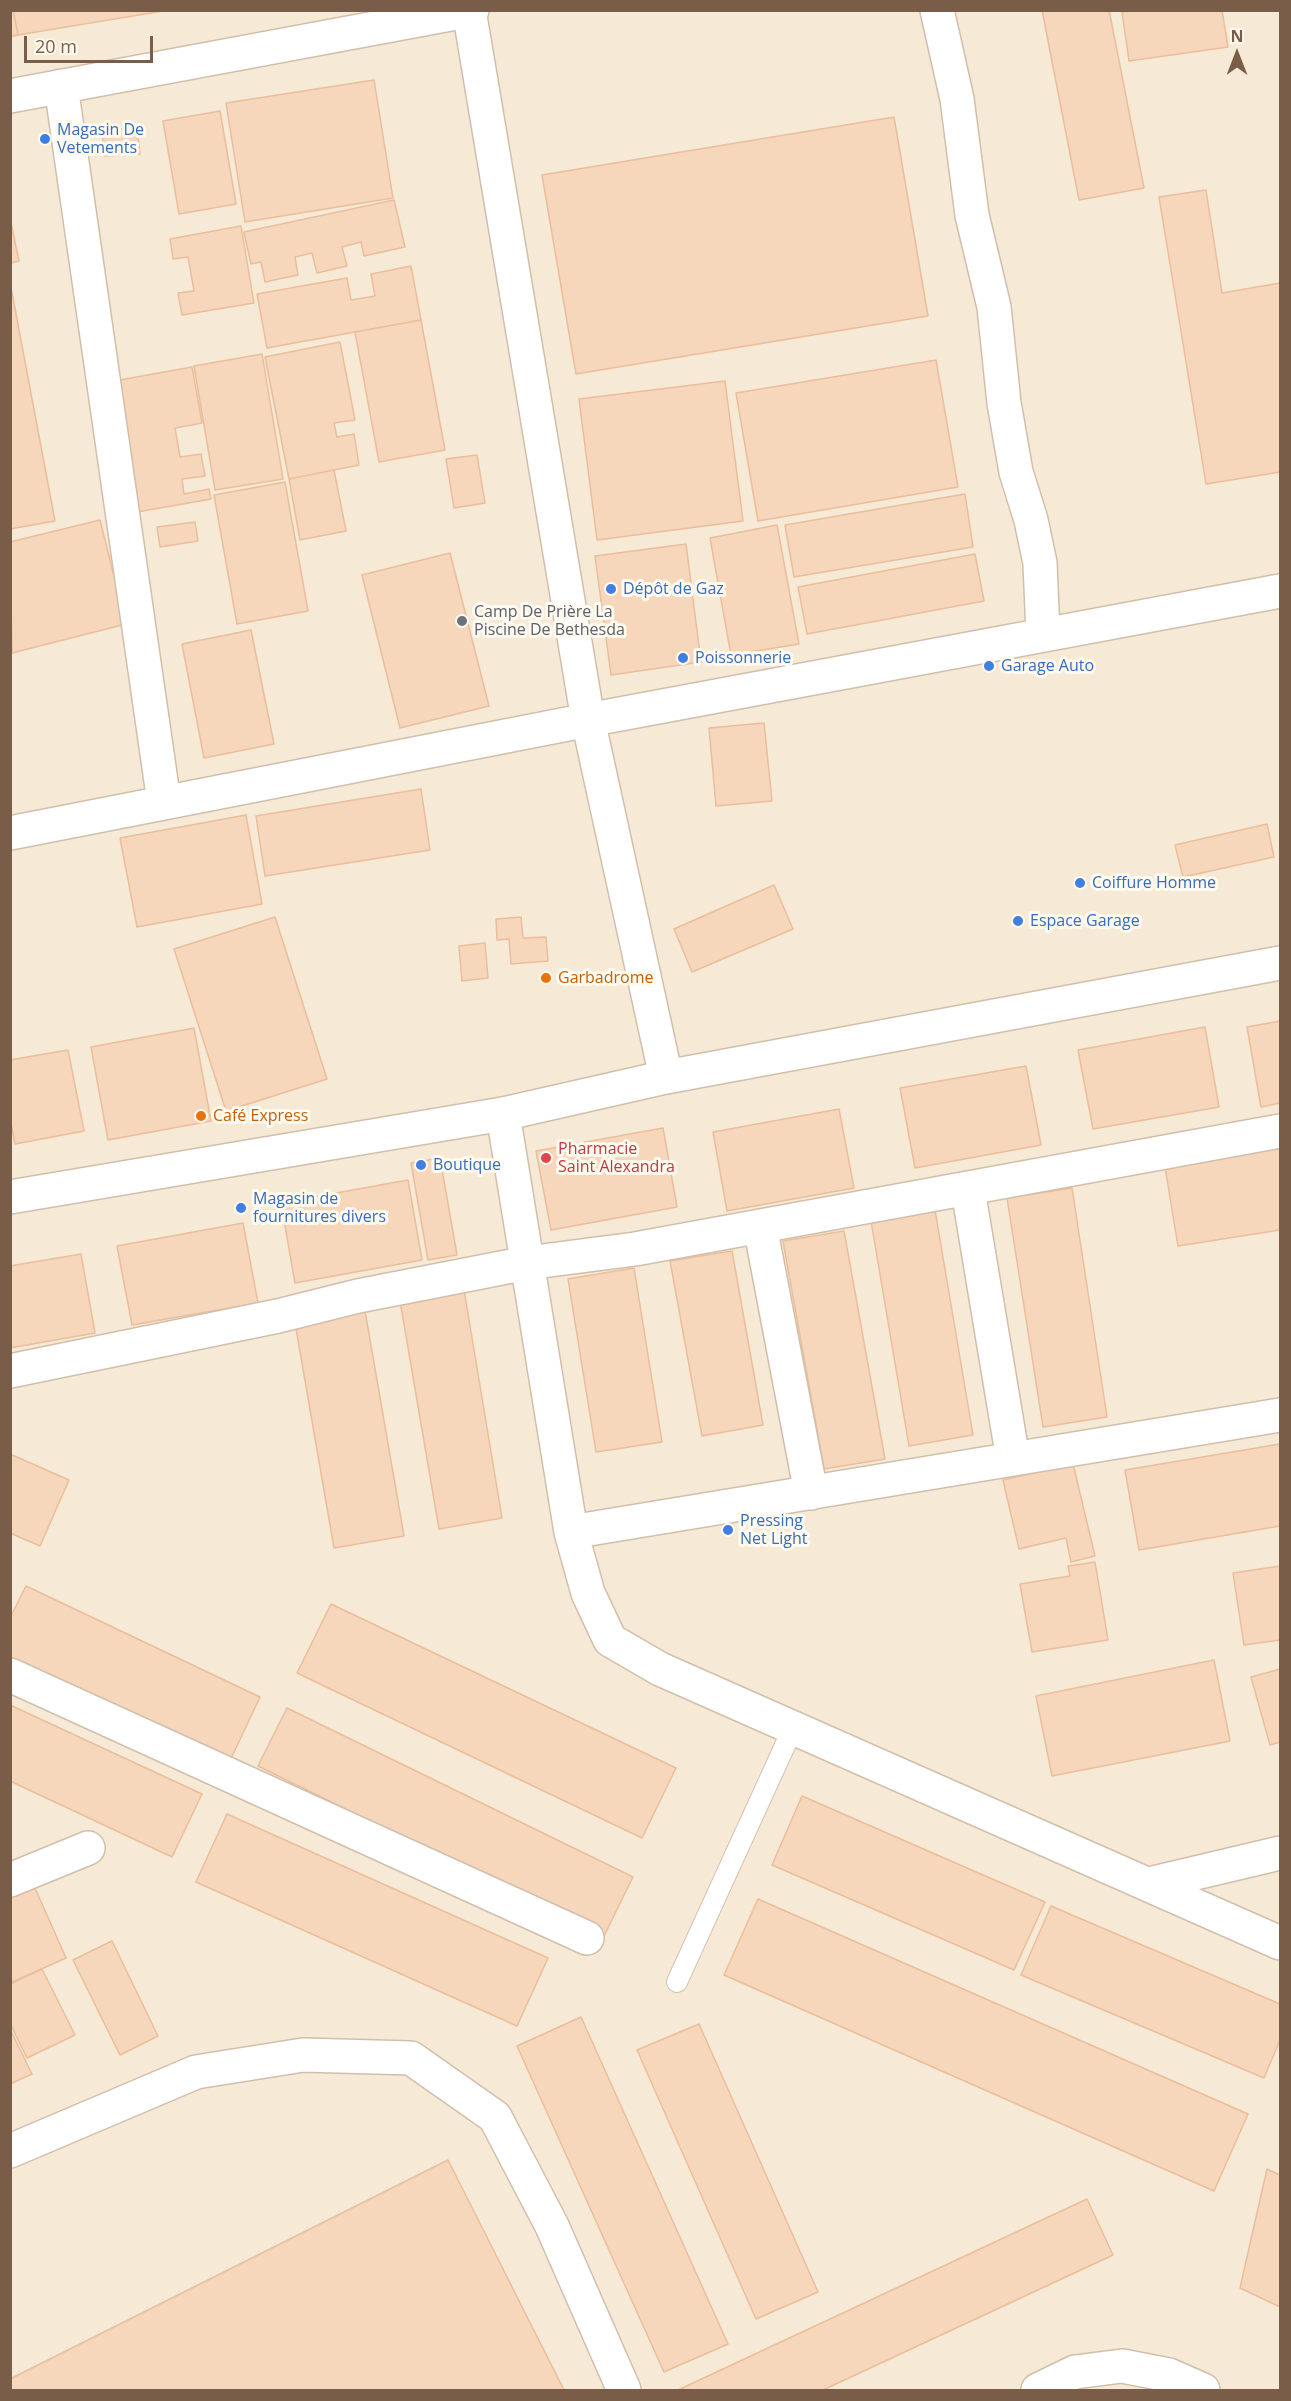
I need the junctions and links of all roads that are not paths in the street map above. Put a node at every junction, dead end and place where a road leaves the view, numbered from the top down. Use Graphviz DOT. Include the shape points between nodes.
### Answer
graph roads {
  1 [pos="937,10"];
  2 [pos="470,11"];
  3 [pos="61,86"];
  4 [pos="10,96"];
  5 [pos="1281,591"];
  6 [pos="1043,634"];
  7 [pos="588,720"];
  8 [pos="165,802"];
  9 [pos="10,833"];
  10 [pos="1281,963"];
  11 [pos="666,1077"];
  12 [pos="503,1114"];
  13 [pos="1281,1131"];
  14 [pos="968,1190"];
  15 [pos="10,1197"];
  16 [pos="760,1226"];
  17 [pos="527,1263"];
  18 [pos="10,1371"];
  19 [pos="1281,1415"];
  20 [pos="1013,1459"];
  21 [pos="811,1493"];
  22 [pos="571,1532"];
  23 [pos="10,1675"];
  24 [pos="793,1728"];
  25 [pos="88,1848"];
  26 [pos="1281,1853"];
  27 [pos="10,1880"];
  28 [pos="1149,1884"];
  29 [pos="587,1938"];
  30 [pos="1281,1943"];
  31 [pos="676,1982"];
  32 [pos="10,2151"];
  33 [pos="624,2391"];
  34 [pos="1038,2391"];
  35 [pos="1203,2391"];
  1 -- 6 [label="street" via="957,99 972,215 994,307 1016,472 1040,563"];
  2 -- 3 [label="street"];
  2 -- 7 [label="street"];
  3 -- 4 [label="street"];
  3 -- 8 [label="street"];
  5 -- 6 [label="street"];
  6 -- 7 [label="street"];
  7 -- 8 [label="street"];
  7 -- 11 [label="street"];
  8 -- 9 [label="street"];
  10 -- 11 [label="street"];
  11 -- 12 [label="street"];
  12 -- 15 [label="street"];
  12 -- 17 [label="street"];
  13 -- 14 [label="street"];
  14 -- 16 [label="street"];
  14 -- 20 [label="street"];
  16 -- 17 [label="street"];
  16 -- 21 [label="street"];
  17 -- 18 [label="street"];
  17 -- 22 [label="street"];
  19 -- 20 [label="street"];
  20 -- 21 [label="street"];
  21 -- 22 [label="street"];
  22 -- 24 [label="street" via="588,1593 610,1640 660,1669"];
  23 -- 29 [label="street"];
  24 -- 28 [label="street"];
  24 -- 31 [label="lane"];
  25 -- 27 [label="street"];
  26 -- 28 [label="street"];
  28 -- 30 [label="street"];
  32 -- 33 [label="street" via="196,2072 303,2055 411,2058 495,2117 552,2226"];
  34 -- 35 [label="street" via="1076,2372 1122,2366 1169,2375"];
}
